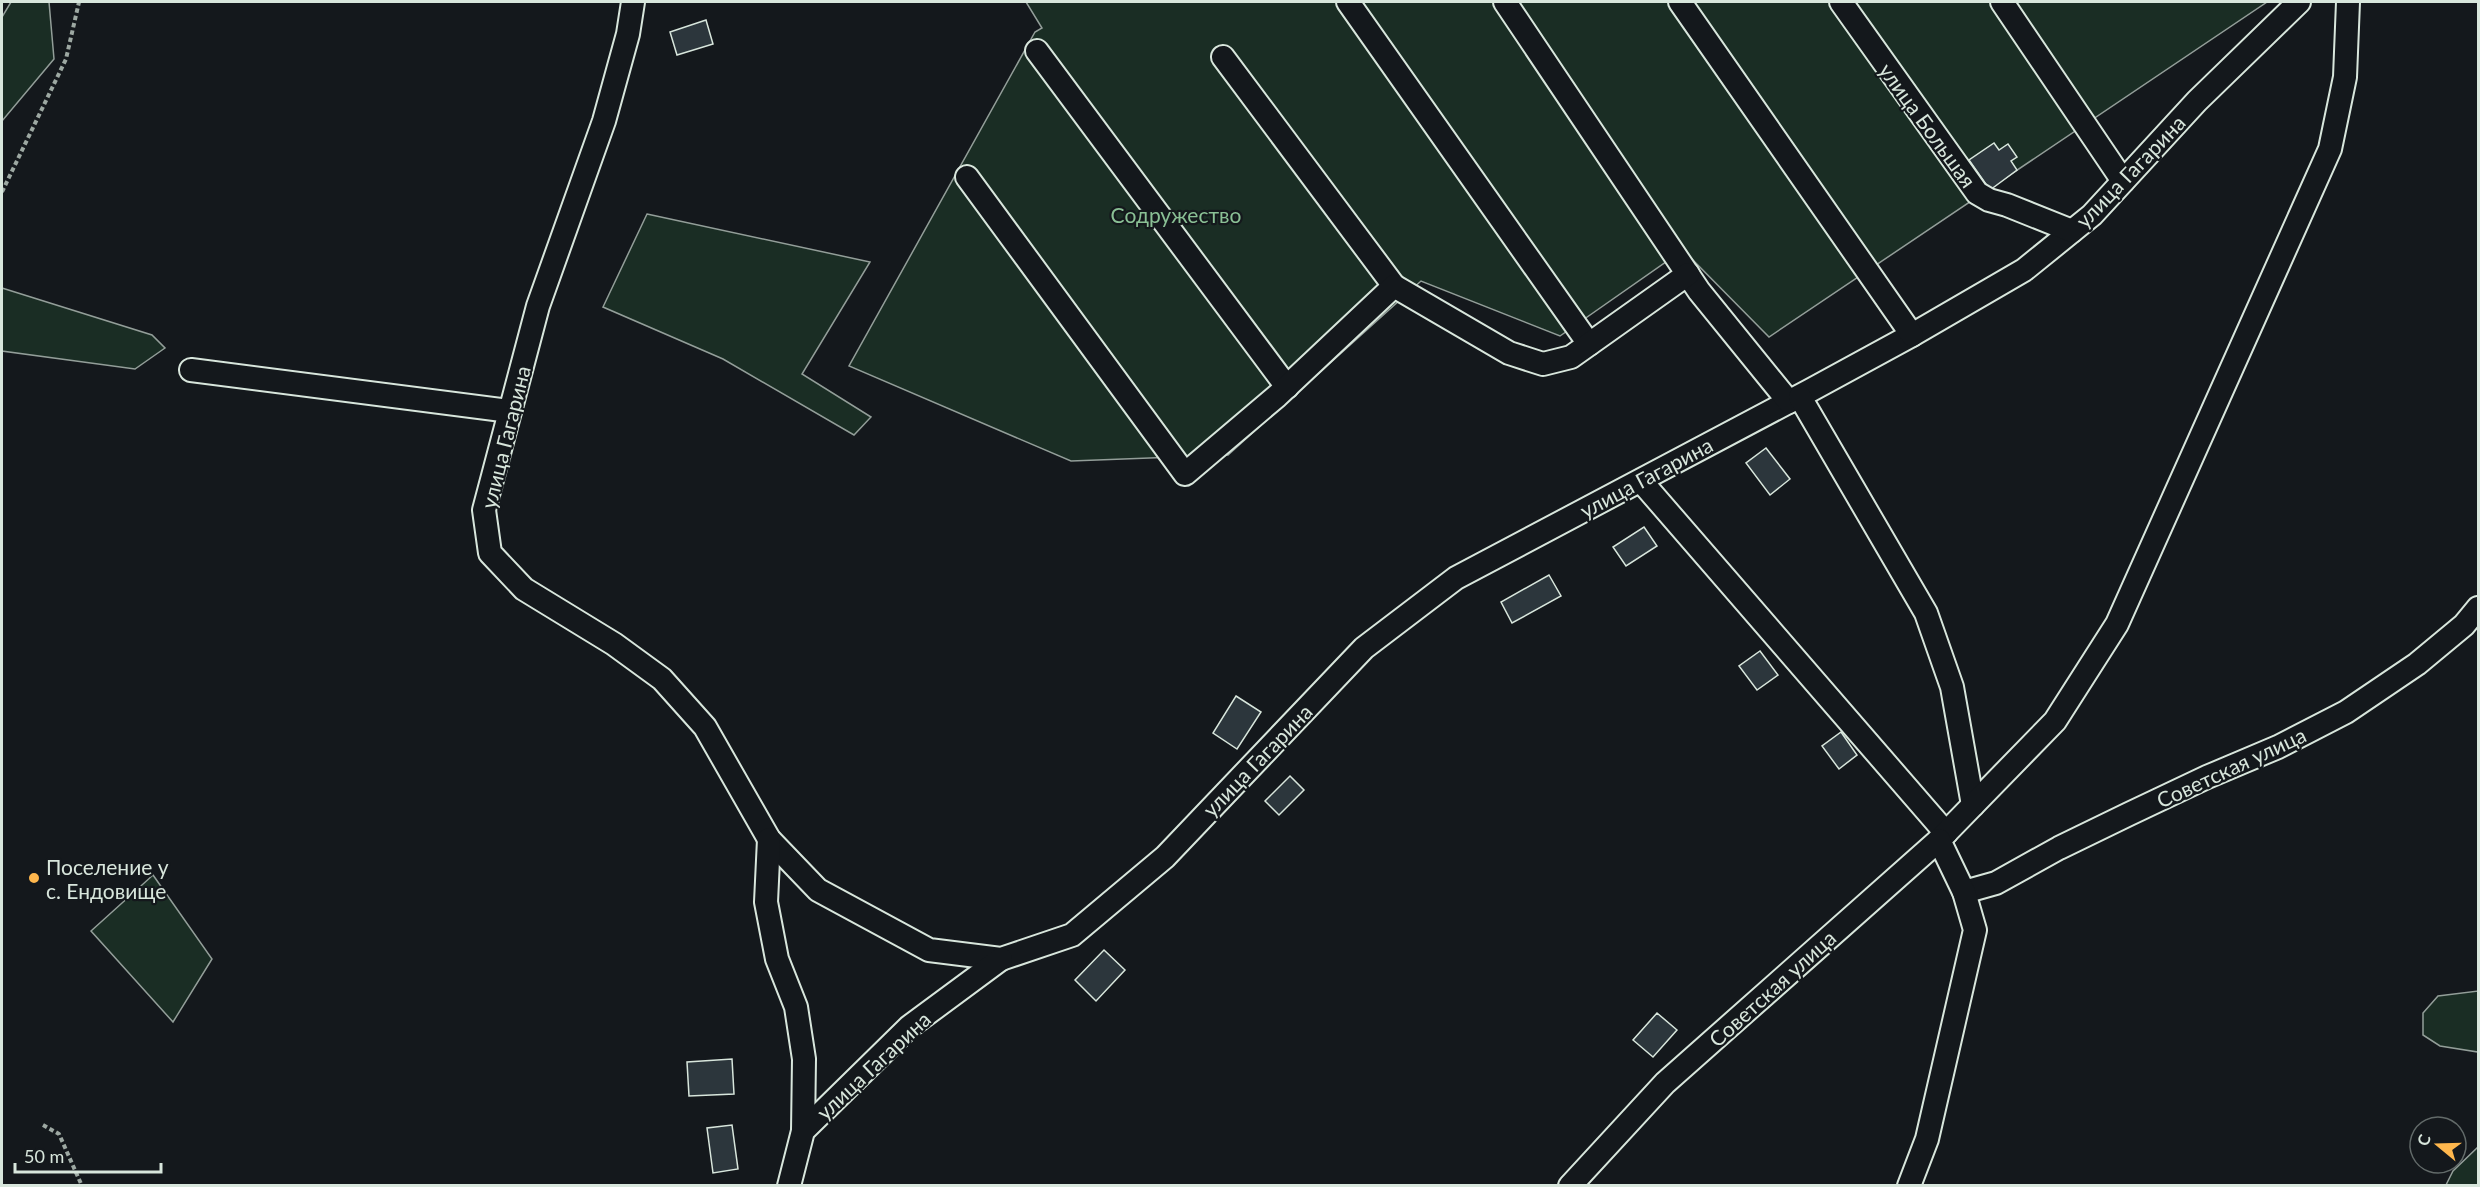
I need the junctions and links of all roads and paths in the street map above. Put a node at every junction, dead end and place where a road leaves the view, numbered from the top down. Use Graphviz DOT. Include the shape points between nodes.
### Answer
graph roads {
  1 [pos="80,2"];
  2 [pos="633,2"];
  3 [pos="1348,2"];
  4 [pos="1505,2"];
  5 [pos="1680,2"];
  6 [pos="1841,2"];
  7 [pos="2002,2"];
  8 [pos="2299,2"];
  9 [pos="2348,2"];
  10 [pos="1037,51"];
  11 [pos="1223,57"];
  12 [pos="967,177"];
  13 [pos="2123,181"];
  14 [pos="2,192"];
  15 [pos="2072,231"];
  16 [pos="1688,274"];
  17 [pos="1394,285"];
  18 [pos="1912,335"];
  19 [pos="1589,344"];
  20 [pos="190,370"];
  21 [pos="1287,387"];
  22 [pos="1794,400"];
  23 [pos="510,411"];
  24 [pos="1641,481"];
  25 [pos="2478,608"];
  26 [pos="1973,805"];
  27 [pos="1942,836"];
  28 [pos="769,839"];
  29 [pos="1964,892"];
  30 [pos="1001,958"];
  31 [pos="43,1125"];
  32 [pos="803,1131"];
  33 [pos="82,1185"];
  34 [pos="789,1185"];
  35 [pos="1570,1185"];
  36 [pos="1909,1185"];
  1 -- 14 [label="path" via="66,59"];
  2 -- 23 [label="street, улица Гагарина" via="604,120 538,306"];
  3 -- 19 [label="street"];
  4 -- 16 [label="street"];
  5 -- 18 [label="street"];
  6 -- 15 [label="street, улица Большая" via="1977,193"];
  7 -- 13 [label="street"];
  8 -- 13 [label="street, улица Гагарина" via="2197,101"];
  9 -- 26 [label="street, Советская улица" via="2345,77 2330,149 2116,624 2055,721"];
  10 -- 21 [label="street"];
  11 -- 17 [label="street"];
  12 -- 21 [label="street" via="1185,474"];
  13 -- 15 [label="street, улица Гагарина"];
  15 -- 18 [label="street, улица Гагарина" via="2024,270"];
  16 -- 19 [label="street"];
  16 -- 22 [label="street"];
  17 -- 19 [label="street" via="1509,353 1543,364 1571,357"];
  17 -- 21 [label="street"];
  18 -- 22 [label="street, улица Гагарина"];
  20 -- 23 [label="street"];
  22 -- 24 [label="street, улица Гагарина"];
  22 -- 26 [label="street" via="1926,613 1952,687"];
  23 -- 28 [label="street, улица Гагарина" via="484,510 490,553 524,589 614,644 662,679 705,728"];
  24 -- 27 [label="street"];
  24 -- 30 [label="street, улица Гагарина" via="1456,578 1364,648 1165,857 1072,935"];
  25 -- 29 [label="street, Советская улица" via="2464,625 2417,664 2346,712 2099,828 1996,883"];
  26 -- 27 [label="street, Советская улица"];
  27 -- 29 [label="street"];
  27 -- 35 [label="street, Советская улица" via="1665,1083"];
  28 -- 30 [label="street, улица Гагарина" via="818,890 929,950"];
  28 -- 32 [label="street, улица Гагарина" via="766,902 777,959 796,1007 804,1059"];
  29 -- 36 [label="street" via="1974,930 1927,1139"];
  30 -- 32 [label="street, улица Гагарина" via="909,1027"];
  31 -- 33 [label="path" via="59,1134"];
  32 -- 34 [label="street, улица Гагарина"];
}
